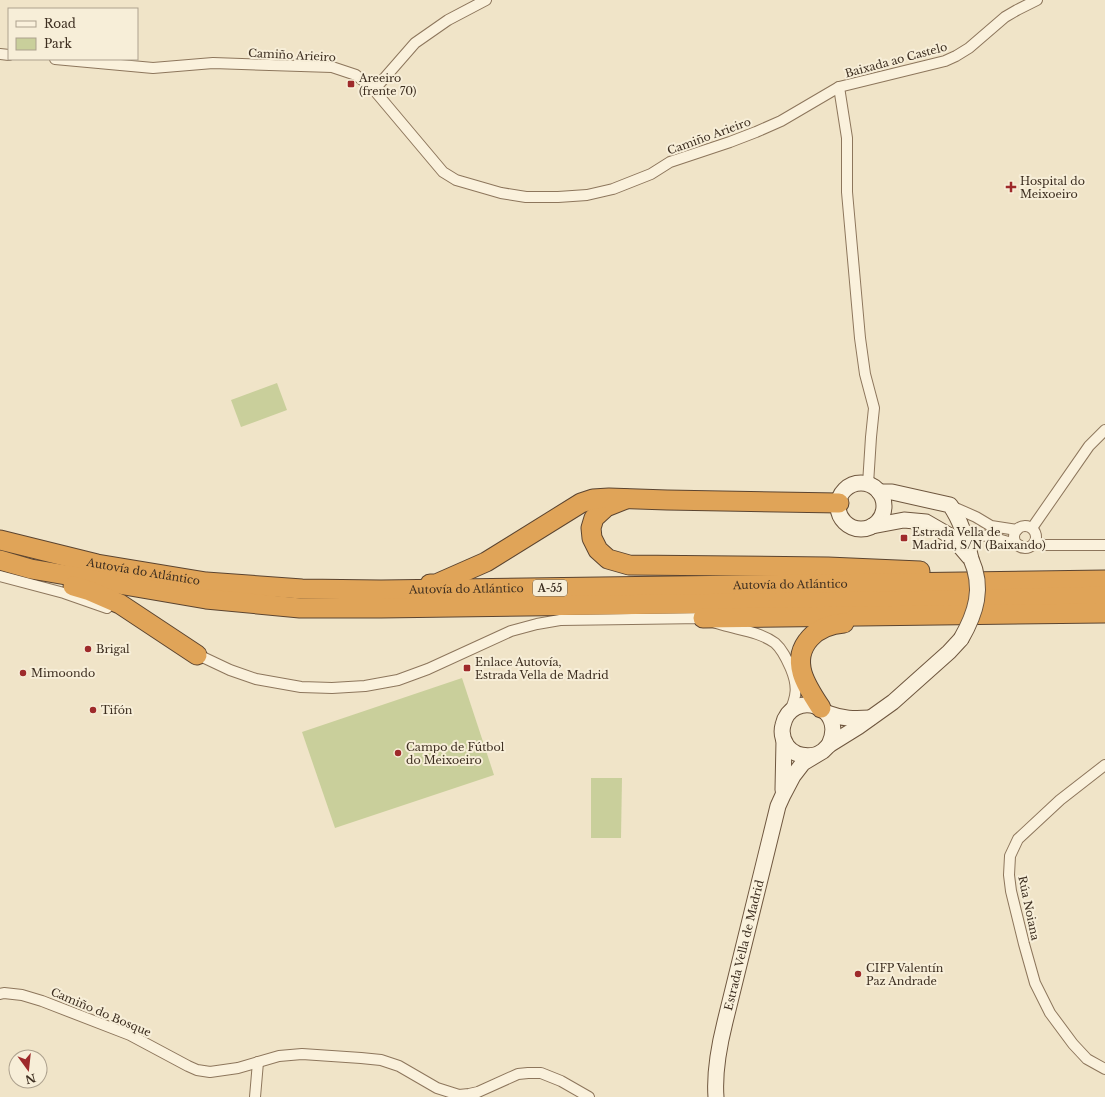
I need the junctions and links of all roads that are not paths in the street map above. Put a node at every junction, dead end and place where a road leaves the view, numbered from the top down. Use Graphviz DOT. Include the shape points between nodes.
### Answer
graph roads {
  1 [pos="486,0"];
  2 [pos="1037,0"];
  3 [pos="66,60"];
  4 [pos="840,87"];
  5 [pos="374,90"];
  6 [pos="1105,430"];
  7 [pos="874,488"];
  8 [pos="626,499"];
  9 [pos="839,503"];
  10 [pos="950,505"];
  11 [pos="904,520"];
  12 [pos="872,526"];
  13 [pos="1032,528"];
  14 [pos="1017,530"];
  15 [pos="964,533"];
  16 [pos="0,540"];
  17 [pos="1035,542"];
  18 [pos="1019,545"];
  19 [pos="1105,545"];
  20 [pos="0,560"];
  21 [pos="971,560"];
  22 [pos="31,569"];
  23 [pos="1105,569"];
  24 [pos="0,576"];
  25 [pos="1105,580"];
  26 [pos="381,590"];
  27 [pos="1105,596"];
  28 [pos="1105,613"];
  29 [pos="886,616"];
  30 [pos="703,618"];
  31 [pos="197,655"];
  32 [pos="824,711"];
  33 [pos="788,715"];
  34 [pos="870,718"];
  35 [pos="784,741"];
  36 [pos="829,745"];
  37 [pos="815,755"];
  38 [pos="1105,765"];
  39 [pos="782,795"];
  40 [pos="0,994"];
  41 [pos="258,1062"];
  42 [pos="1105,1069"];
  43 [pos="255,1097"];
  44 [pos="589,1097"];
  45 [pos="716,1097"];
  1 -- 5 [label="street" via="448,20 415,43"];
  2 -- 4 [label="street, Baixada ao Castelo" via="1005,17 956,56"];
  3 -- 5 [label="street, Camiño Arieiro" via="153,68 213,63 332,67 356,75"];
  4 -- 5 [label="street, Camiño Arieiro" via="781,121 730,142 670,162 650,174 613,189 588,195 558,197 526,197 501,193 456,180 443,172"];
  4 -- 7 [label="street" via="847,138 847,192 860,338 874,408 870,437"];
  6 -- 13 [label="street" via="1089,446"];
  7 -- 9 [label="main road" via="862,483 855,484 844,491"];
  7 -- 10 [label="main road"];
  7 -- 12 [label="main road" via="882,498 884,511"];
  8 -- 9 [label="highway"];
  8 -- 23 [label="highway" via="606,507 594,518 591,528 592,538 598,550 608,559 629,565 828,566 927,572"];
  8 -- 26 [label="highway" via="604,498 581,504 486,562 436,584"];
  9 -- 12 [label="main road" via="839,510 845,522 858,528"];
  10 -- 14 [label="street" via="990,526"];
  10 -- 15 [label="main road, Estrada Vella de Madrid"];
  11 -- 12 [label="main road, Estrada Vella de Madrid"];
  11 -- 15 [label="main road, Estrada Vella de Madrid" via="917,514 932,515"];
  11 -- 21 [label="main road, Estrada Vella de Madrid" via="926,522 952,538"];
  13 -- 14 [label="street" via="1027,526"];
  13 -- 17 [label="street" via="1036,534"];
  14 -- 18 [label="street" via="1015,537"];
  15 -- 18 [label="street"];
  15 -- 21 [label="main road, Estrada Vella de Madrid"];
  16 -- 26 [label="highway, Autovía do Atlántico / A-55" via="97,564 206,582 302,589"];
  17 -- 18 [label="street" via="1029,547"];
  17 -- 19 [label="street" via="1044,545"];
  20 -- 22 [label="highway, Autovía do Atlántico / A-55"];
  21 -- 34 [label="main road, Estrada Vella de Madrid, bridge" via="978,589 970,624 961,639 898,697"];
  22 -- 27 [label="highway, Autovía do Atlántico / A-55" via="206,599 300,608"];
  22 -- 31 [label="highway" via="120,604"];
  24 -- 31 [label="street" via="64,593 107,608"];
  25 -- 26 [label="highway, Autovía do Atlántico / A-55"];
  28 -- 29 [label="highway"];
  29 -- 30 [label="highway"];
  29 -- 32 [label="highway" via="864,622 833,624 813,635 802,649 800,657 804,680"];
  30 -- 31 [label="street" via="560,620 537,624 511,631 398,680 365,686 301,687 256,679"];
  30 -- 33 [label="street" via="721,625 755,632 775,643 786,658 794,677 796,693"];
  32 -- 33 [label="main road" via="807,705 800,706"];
  32 -- 34 [label="main road" via="838,718"];
  32 -- 36 [label="main road" via="832,721 834,729"];
  33 -- 35 [label="main road, Estrada Vella de Madrid" via="782,728"];
  34 -- 36 [label="main road, Estrada Vella de Madrid"];
  35 -- 37 [label="main road" via="794,752"];
  35 -- 39 [label="main road, Estrada Vella de Madrid"];
  36 -- 37 [label="main road, Estrada Vella de Madrid"];
  37 -- 39 [label="main road, Estrada Vella de Madrid" via="803,763"];
  38 -- 42 [label="street, Rúa Noiana" via="1060,800 1018,839 1010,856 1009,875 1035,983 1050,1013 1073,1044 1086,1059"];
  39 -- 45 [label="main road, Estrada Vella de Madrid" via="725,1022 716,1070"];
  40 -- 41 [label="street, Camiño do Bosque" via="22,995 42,1001 130,1035 197,1070 210,1072"];
  41 -- 43 [label="street"];
  41 -- 44 [label="street, Camiño do Bosque" via="279,1056 302,1054 380,1060 399,1066 437,1088 459,1095 478,1092 518,1074 540,1073 561,1081"];
}
